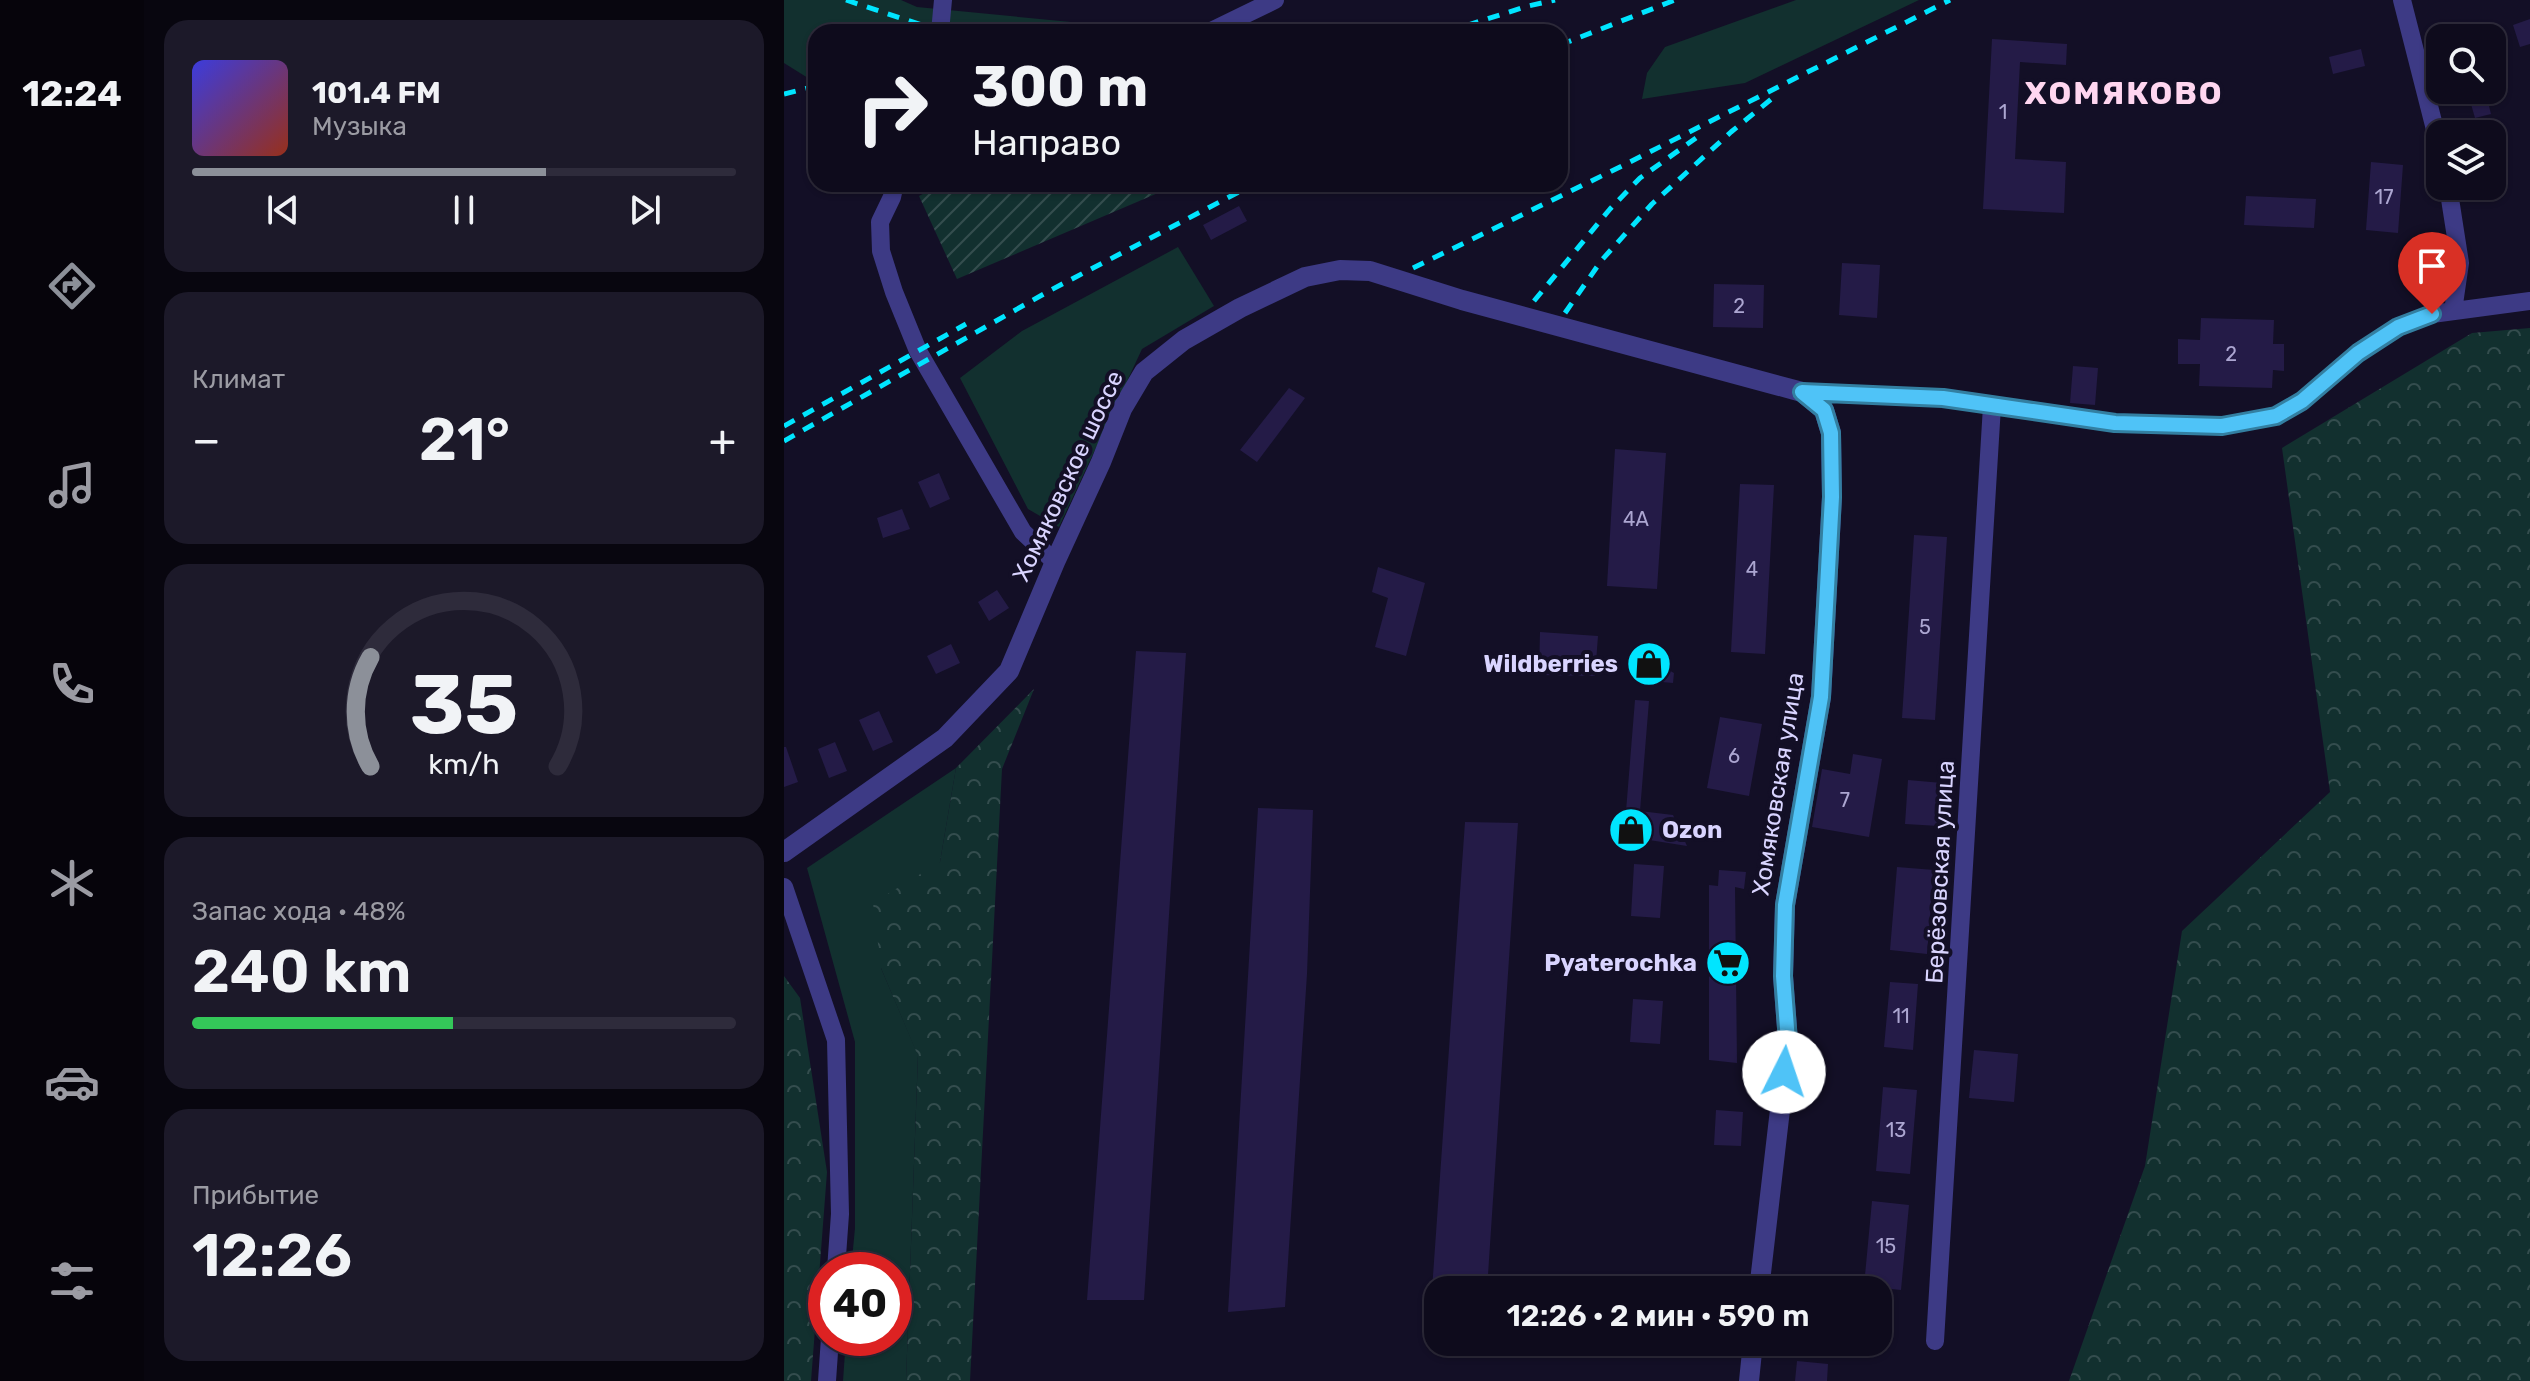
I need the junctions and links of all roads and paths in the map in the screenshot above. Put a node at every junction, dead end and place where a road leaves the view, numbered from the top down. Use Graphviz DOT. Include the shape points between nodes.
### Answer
graph roads {
  1 [pos="943,0"];
  2 [pos="1275,0"];
  3 [pos="2402,0"];
  4 [pos="941,24"];
  5 [pos="1226,24"];
  6 [pos="2433,120"];
  7 [pos="894,192"];
  8 [pos="2450,200"];
  9 [pos="2530,301"];
  10 [pos="2453,311"];
  11 [pos="1802,392"];
  12 [pos="1992,406"];
  13 [pos="1055,562"];
  14 [pos="784,852"];
  15 [pos="784,887"];
  16 [pos="837,1252"];
  17 [pos="1761,1276"];
  18 [pos="1935,1341"];
  19 [pos="829,1356"];
  20 [pos="1752,1356"];
  21 [pos="827,1381"];
  22 [pos="1749,1381"];
  1 -- 4 [label="street"];
  2 -- 5 [label="street"];
  3 -- 6 [label="street"];
  7 -- 13 [label="street" via="880,222 881,251 918,351 1023,532"];
  8 -- 10 [label="street" via="2460,263"];
  9 -- 10 [label="street"];
  10 -- 12 [label="street" via="2398,327 2276,416 2222,426 2115,423"];
  11 -- 12 [label="street" via="1943,398"];
  11 -- 13 [label="street, Хомяковское шоссе" via="1370,271 1305,277 1184,340 1144,372 1122,409"];
  11 -- 17 [label="street, Хомяковская улица" via="1824,410 1831,433 1832,497 1821,697 1785,905 1788,1041"];
  12 -- 18 [label="street, Берёзовская улица"];
  13 -- 14 [label="street, Хомяковское шоссе" via="1009,671 945,738"];
  15 -- 16 [label="street" via="836,1040"];
  19 -- 21 [label="street"];
  20 -- 22 [label="street"];
}
